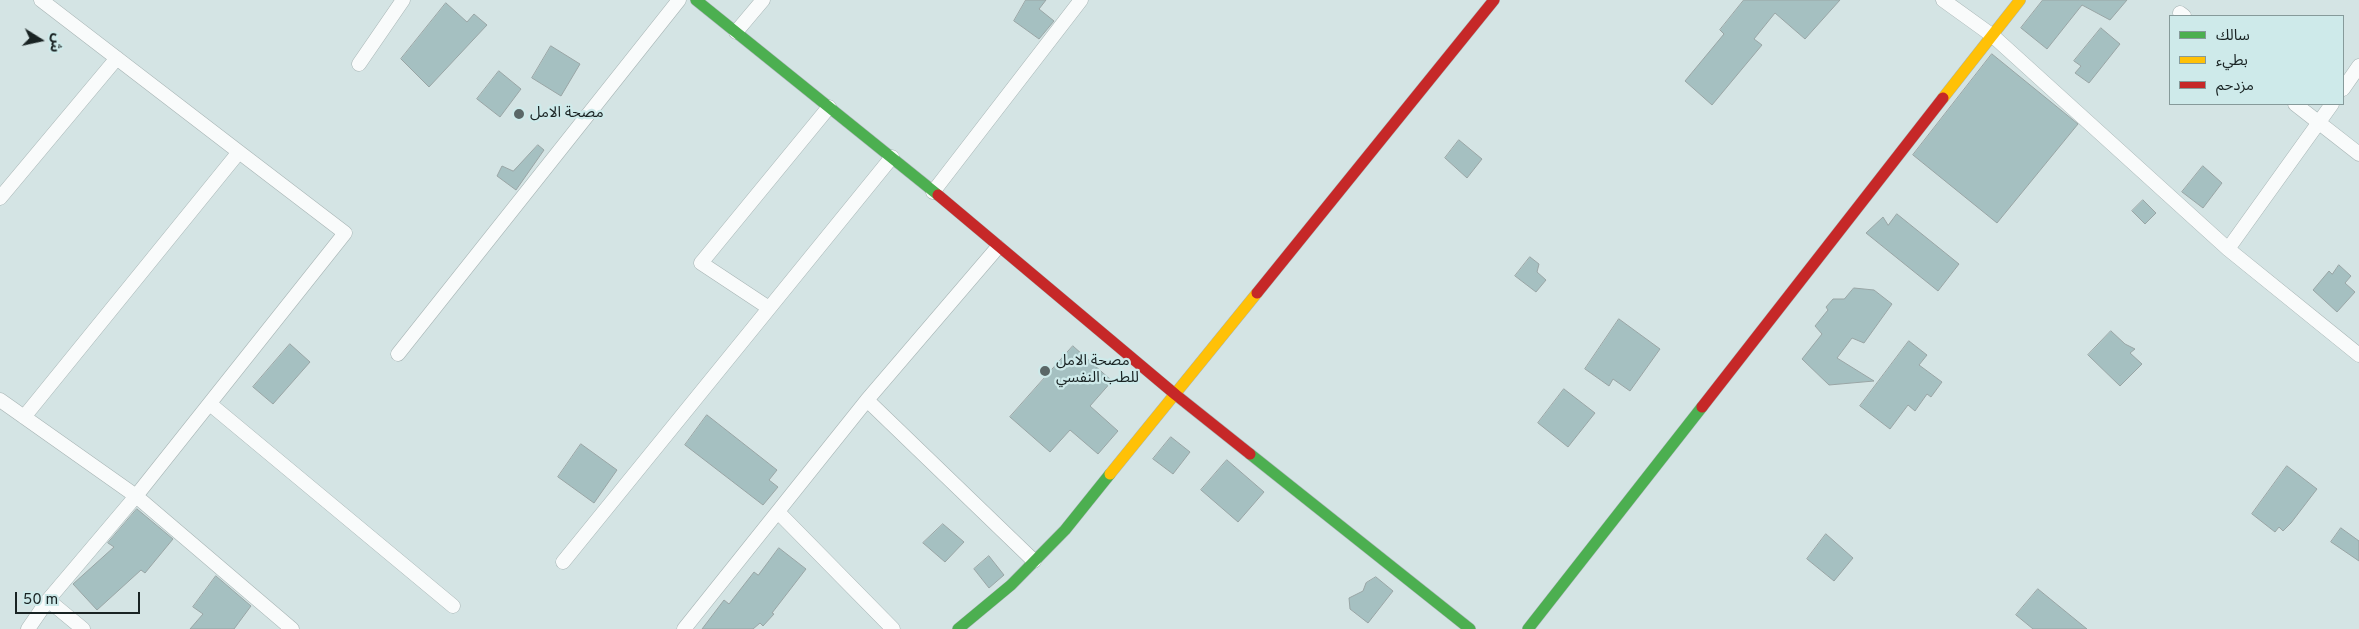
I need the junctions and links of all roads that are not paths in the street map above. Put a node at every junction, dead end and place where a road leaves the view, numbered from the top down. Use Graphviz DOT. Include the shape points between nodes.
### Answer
graph roads {
  1 [pos="41,0"];
  2 [pos="403,0"];
  3 [pos="680,0"];
  4 [pos="696,0"];
  5 [pos="763,0"];
  6 [pos="1081,0"];
  7 [pos="1494,0"];
  8 [pos="1943,0"];
  9 [pos="2020,0"];
  10 [pos="736,32"];
  11 [pos="1993,36"];
  12 [pos="117,58"];
  13 [pos="359,64"];
  14 [pos="2359,66"];
  15 [pos="2344,88"];
  16 [pos="2295,105"];
  17 [pos="2331,105"];
  18 [pos="829,107"];
  19 [pos="2319,123"];
  20 [pos="239,152"];
  21 [pos="2359,154"];
  22 [pos="892,157"];
  23 [pos="933,192"];
  24 [pos="0,198"];
  25 [pos="998,247"];
  26 [pos="2228,249"];
  27 [pos="769,308"];
  28 [pos="398,354"];
  29 [pos="2359,355"];
  30 [pos="1176,395"];
  31 [pos="0,400"];
  32 [pos="867,400"];
  33 [pos="210,404"];
  34 [pos="24,417"];
  35 [pos="136,496"];
  36 [pos="778,512"];
  37 [pos="1034,561"];
  38 [pos="563,562"];
  39 [pos="48,600"];
  40 [pos="453,606"];
  41 [pos="28,629"];
  42 [pos="83,629"];
  43 [pos="292,629"];
  44 [pos="684,629"];
  45 [pos="893,629"];
  46 [pos="958,629"];
  47 [pos="1470,629"];
  48 [pos="1528,629"];
  1 -- 12 [label="street"];
  2 -- 13 [label="street"];
  3 -- 28 [label="street"];
  4 -- 10 [label="street"];
  5 -- 10 [label="street"];
  6 -- 23 [label="street"];
  7 -- 30 [label="street"];
  8 -- 11 [label="street"];
  9 -- 11 [label="street"];
  10 -- 18 [label="street"];
  11 -- 26 [label="street"];
  11 -- 48 [label="street"];
  12 -- 20 [label="street"];
  12 -- 24 [label="street"];
  14 -- 15 [label="street"];
  16 -- 19 [label="street"];
  17 -- 19 [label="street"];
  18 -- 22 [label="street"];
  18 -- 27 [label="street" via="701,263"];
  19 -- 21 [label="street"];
  19 -- 26 [label="street"];
  20 -- 33 [label="street" via="345,233"];
  20 -- 34 [label="street"];
  22 -- 23 [label="street"];
  22 -- 27 [label="street"];
  23 -- 25 [label="street"];
  25 -- 30 [label="street"];
  25 -- 32 [label="street"];
  26 -- 29 [label="street"];
  27 -- 38 [label="street"];
  30 -- 37 [label="street" via="1065,530"];
  30 -- 47 [label="street"];
  31 -- 34 [label="street"];
  32 -- 36 [label="street"];
  32 -- 37 [label="street"];
  33 -- 35 [label="street"];
  33 -- 40 [label="street"];
  34 -- 35 [label="street"];
  35 -- 39 [label="street"];
  35 -- 43 [label="street"];
  36 -- 44 [label="street"];
  36 -- 45 [label="street"];
  37 -- 46 [label="street"];
  39 -- 41 [label="street"];
  39 -- 42 [label="street"];
}
